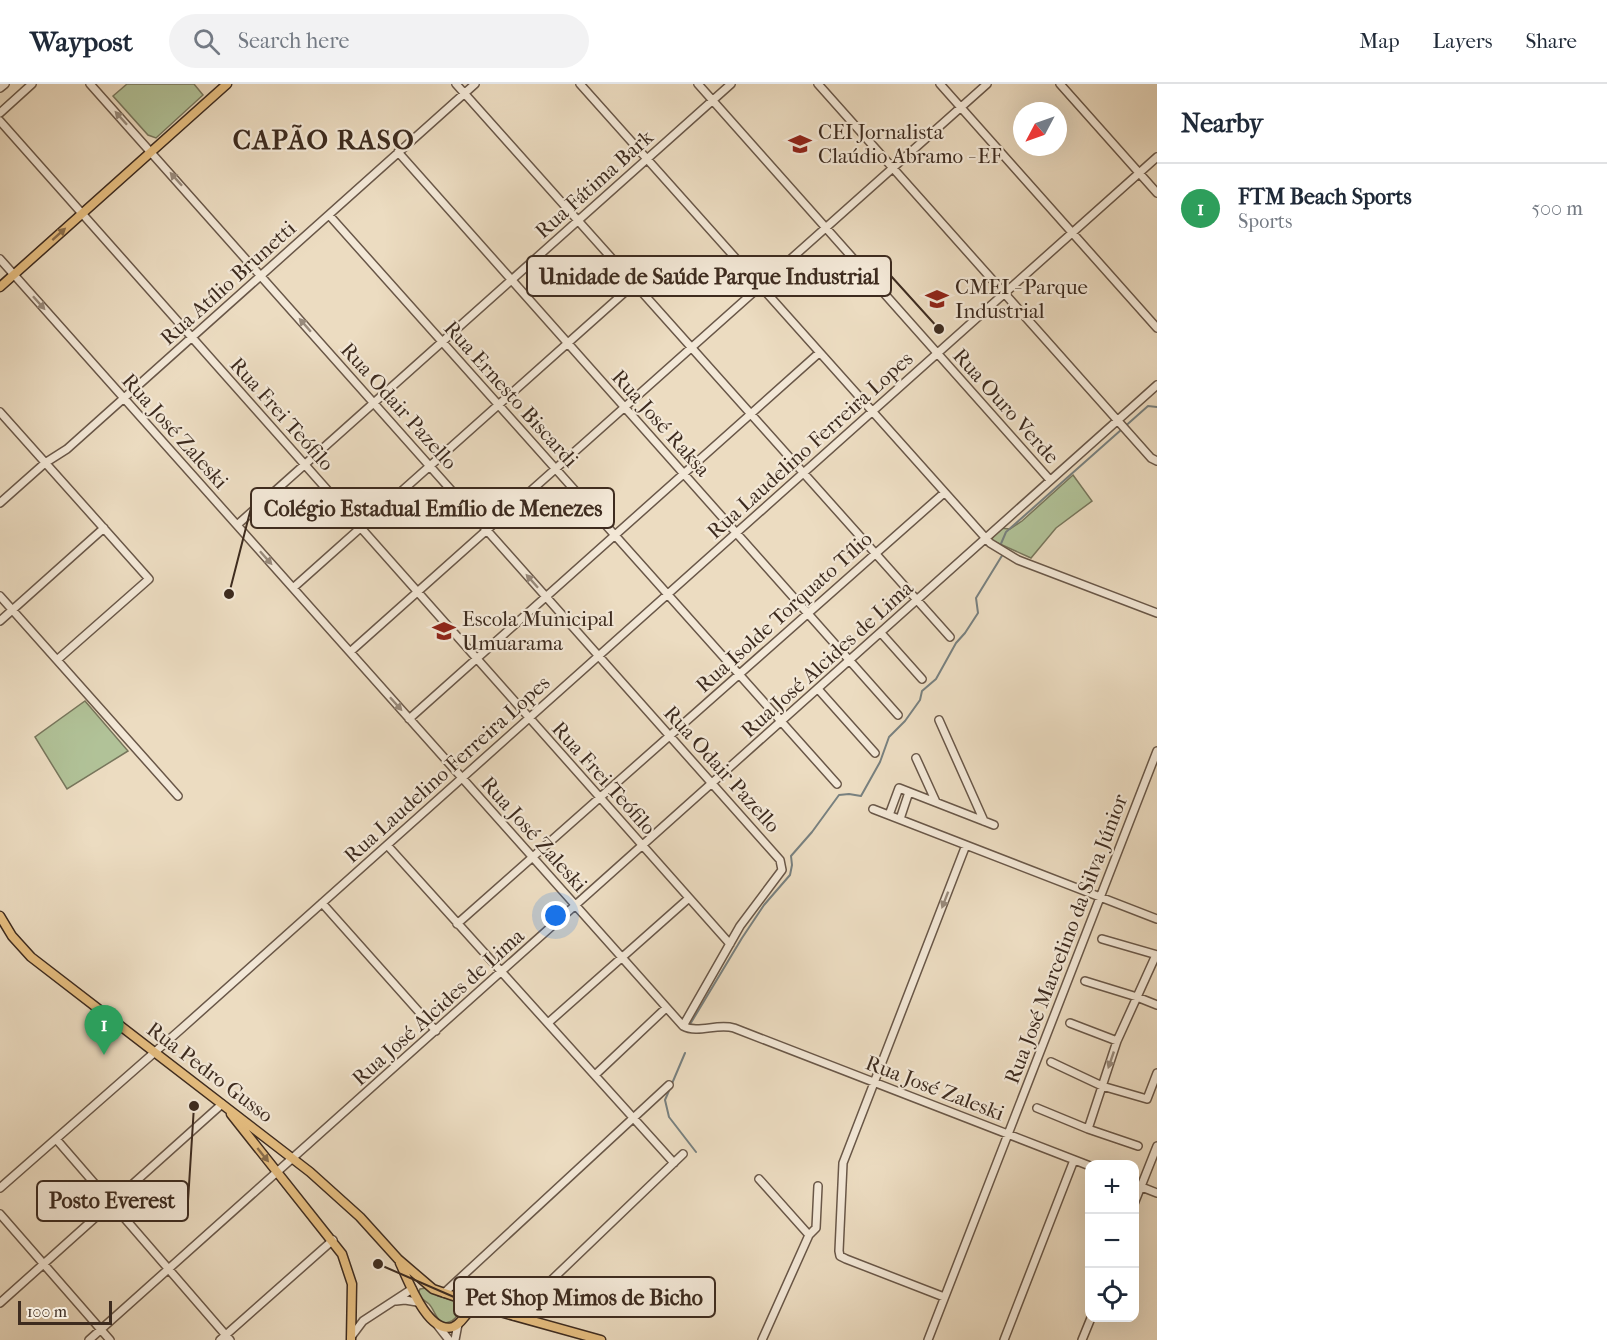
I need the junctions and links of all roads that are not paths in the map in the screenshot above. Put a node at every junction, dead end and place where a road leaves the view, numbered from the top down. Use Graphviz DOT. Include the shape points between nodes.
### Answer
graph roads {
  1 [pos="5,84"];
  2 [pos="32,84"];
  3 [pos="90,84"];
  4 [pos="227,84"];
  5 [pos="456,84"];
  6 [pos="475,84"];
  7 [pos="580,84"];
  8 [pos="698,84"];
  9 [pos="731,84"];
  10 [pos="818,84"];
  11 [pos="940,84"];
  12 [pos="987,84"];
  13 [pos="1060,84"];
  14 [pos="0,88"];
  15 [pos="465,93"];
  16 [pos="713,100"];
  17 [pos="961,107"];
  18 [pos="0,113"];
  19 [pos="0,121"];
  20 [pos="151,152"];
  21 [pos="398,152"];
  22 [pos="1157,157"];
  23 [pos="647,159"];
  24 [pos="892,168"];
  25 [pos="1139,173"];
  26 [pos="1157,193"];
  27 [pos="82,213"];
  28 [pos="329,215"];
  29 [pos="578,220"];
  30 [pos="826,228"];
  31 [pos="1072,233"];
  32 [pos="0,259"];
  33 [pos="14,274"];
  34 [pos="261,275"];
  35 [pos="512,280"];
  36 [pos="634,284"];
  37 [pos="760,286"];
  38 [pos="0,287"];
  39 [pos="1004,294"];
  40 [pos="1157,328"];
  41 [pos="192,337"];
  42 [pos="442,342"];
  43 [pos="568,343"];
  44 [pos="692,347"];
  45 [pos="819,353"];
  46 [pos="938,353"];
  47 [pos="1157,385"];
  48 [pos="124,398"];
  49 [pos="374,403"];
  50 [pos="499,405"];
  51 [pos="624,407"];
  52 [pos="0,412"];
  53 [pos="872,412"];
  54 [pos="751,414"];
  55 [pos="1119,423"];
  56 [pos="1157,460"];
  57 [pos="45,463"];
  58 [pos="305,464"];
  59 [pos="430,466"];
  60 [pos="556,468"];
  61 [pos="804,473"];
  62 [pos="684,474"];
  63 [pos="1050,480"];
  64 [pos="944,493"];
  65 [pos="0,503"];
  66 [pos="237,525"];
  67 [pos="104,528"];
  68 [pos="361,528"];
  69 [pos="487,530"];
  70 [pos="736,533"];
  71 [pos="615,535"];
  72 [pos="985,539"];
  73 [pos="875,553"];
  74 [pos="293,588"];
  75 [pos="417,592"];
  76 [pos="668,594"];
  77 [pos="0,596"];
  78 [pos="546,596"];
  79 [pos="917,600"];
  80 [pos="12,610"];
  81 [pos="808,613"];
  82 [pos="1157,613"];
  83 [pos="0,621"];
  84 [pos="881,633"];
  85 [pos="950,637"];
  86 [pos="350,652"];
  87 [pos="599,656"];
  88 [pos="477,658"];
  89 [pos="57,660"];
  90 [pos="850,661"];
  91 [pos="739,674"];
  92 [pos="922,679"];
  93 [pos="818,689"];
  94 [pos="898,715"];
  95 [pos="529,718"];
  96 [pos="409,719"];
  97 [pos="939,720"];
  98 [pos="782,722"];
  99 [pos="670,735"];
  100 [pos="1157,751"];
  101 [pos="875,753"];
  102 [pos="916,758"];
  103 [pos="462,778"];
  104 [pos="713,783"];
  105 [pos="837,784"];
  106 [pos="909,792"];
  107 [pos="178,796"];
  108 [pos="600,798"];
  109 [pos="936,802"];
  110 [pos="873,809"];
  111 [pos="889,815"];
  112 [pos="900,819"];
  113 [pos="984,821"];
  114 [pos="994,825"];
  115 [pos="387,845"];
  116 [pos="966,845"];
  117 [pos="643,846"];
  118 [pos="532,857"];
  119 [pos="1100,897"];
  120 [pos="689,898"];
  121 [pos="322,903"];
  122 [pos="576,906"];
  123 [pos="0,915"];
  124 [pos="1157,919"];
  125 [pos="457,924"];
  126 [pos="1102,939"];
  127 [pos="730,945"];
  128 [pos="1156,955"];
  129 [pos="622,958"];
  130 [pos="501,973"];
  131 [pos="1085,981"];
  132 [pos="1137,997"];
  133 [pos="1157,1005"];
  134 [pos="666,1008"];
  135 [pos="548,1023"];
  136 [pos="1070,1023"];
  137 [pos="683,1026"];
  138 [pos="436,1032"];
  139 [pos="1118,1041"];
  140 [pos="155,1052"];
  141 [pos="1051,1062"];
  142 [pos="1157,1073"];
  143 [pos="596,1075"];
  144 [pos="874,1082"];
  145 [pos="669,1085"];
  146 [pos="1102,1086"];
  147 [pos="222,1104"];
  148 [pos="1037,1108"];
  149 [pos="634,1118"];
  150 [pos="1088,1129"];
  151 [pos="1007,1134"];
  152 [pos="56,1139"];
  153 [pos="1138,1146"];
  154 [pos="1157,1146"];
  155 [pos="683,1154"];
  156 [pos="294,1159"];
  157 [pos="1074,1160"];
  158 [pos="674,1163"];
  159 [pos="1085,1164"];
  160 [pos="278,1173"];
  161 [pos="759,1179"];
  162 [pos="1139,1183"];
  163 [pos="1139,1185"];
  164 [pos="818,1186"];
  165 [pos="0,1188"];
  166 [pos="1157,1193"];
  167 [pos="111,1203"];
  168 [pos="0,1214"];
  169 [pos="809,1235"];
  170 [pos="333,1240"];
  171 [pos="398,1259"];
  172 [pos="44,1264"];
  173 [pos="169,1269"];
  174 [pos="423,1281"];
  175 [pos="412,1289"];
  176 [pos="444,1293"];
  177 [pos="944,1297"];
  178 [pos="464,1300"];
  179 [pos="394,1301"];
  180 [pos="417,1302"];
  181 [pos="0,1303"];
  182 [pos="500,1312"];
  183 [pos="465,1316"];
  184 [pos="514,1316"];
  185 [pos="1089,1322"];
  186 [pos="458,1324"];
  187 [pos="438,1326"];
  188 [pos="101,1329"];
  189 [pos="225,1338"];
  190 [pos="350,1339"];
  191 [pos="89,1340"];
  192 [pos="110,1340"];
  193 [pos="449,1340"];
  194 [pos="455,1340"];
  195 [pos="601,1340"];
  196 [pos="762,1340"];
  197 [pos="928,1340"];
  198 [pos="1004,1340"];
  199 [pos="1082,1340"];
  1 -- 14 [label="street"];
  2 -- 18 [label="street"];
  20 -- 3 [label="street, Rua Odair Pazello, one-way"];
  4 -- 20 [label="main road"];
  5 -- 15 [label="street"];
  6 -- 15 [label="street, Rua Atílio Brunetti"];
  7 -- 23 [label="street"];
  8 -- 16 [label="street, Rua Ouro Verde"];
  9 -- 16 [label="street, Rua Fátima Bark"];
  10 -- 24 [label="street"];
  11 -- 17 [label="street"];
  12 -- 17 [label="street"];
  13 -- 25 [label="street"];
  15 -- 21 [label="street, Rua Atílio Brunetti"];
  15 -- 29 [label="street"];
  16 -- 23 [label="street, Rua Fátima Bark"];
  16 -- 30 [label="street, Rua Ouro Verde"];
  17 -- 24 [label="street"];
  17 -- 31 [label="street"];
  19 -- 27 [label="street, Rua Frei Teófilo"];
  20 -- 27 [label="main road"];
  34 -- 20 [label="street, Rua Odair Pazello, one-way"];
  21 -- 28 [label="street, Rua Atílio Brunetti"];
  21 -- 35 [label="street, Rua José Raksa"];
  22 -- 25 [label="street, Rua Laudelino Ferreira Lopes"];
  23 -- 29 [label="street, Rua Fátima Bark"];
  23 -- 37 [label="street"];
  24 -- 30 [label="street"];
  24 -- 39 [label="street"];
  25 -- 26 [label="street"];
  25 -- 31 [label="street, Rua Laudelino Ferreira Lopes"];
  33 -- 27 [label="main road, one-way"];
  27 -- 41 [label="street, Rua Frei Teófilo"];
  28 -- 34 [label="street, Rua Atílio Brunetti"];
  28 -- 42 [label="street, Rua Ernesto Biscardi"];
  29 -- 35 [label="street, Rua Fátima Bark"];
  29 -- 36 [label="street"];
  30 -- 37 [label="street"];
  30 -- 46 [label="street, Rua Ouro Verde"];
  31 -- 39 [label="street, Rua Laudelino Ferreira Lopes"];
  31 -- 40 [label="street"];
  32 -- 33 [label="street, Rua José Zaleski"];
  33 -- 38 [label="main road"];
  33 -- 48 [label="street, Rua José Zaleski, one-way"];
  34 -- 41 [label="street, Rua Atílio Brunetti"];
  49 -- 34 [label="street, Rua Odair Pazello, one-way"];
  35 -- 42 [label="street, Rua Fátima Bark"];
  35 -- 43 [label="street, Rua José Raksa"];
  36 -- 43 [label="street"];
  36 -- 44 [label="street"];
  37 -- 44 [label="street"];
  37 -- 45 [label="street"];
  39 -- 46 [label="street, Rua Laudelino Ferreira Lopes"];
  39 -- 55 [label="street"];
  41 -- 48 [label="street, Rua Atílio Brunetti"];
  41 -- 58 [label="street, Rua Frei Teófilo"];
  42 -- 49 [label="street, Rua Fátima Bark"];
  42 -- 50 [label="street, Rua Ernesto Biscardi"];
  43 -- 50 [label="street"];
  43 -- 51 [label="street, Rua José Raksa"];
  44 -- 51 [label="street"];
  44 -- 54 [label="street"];
  45 -- 53 [label="street"];
  45 -- 54 [label="street"];
  46 -- 53 [label="street, Rua Laudelino Ferreira Lopes"];
  46 -- 63 [label="street, Rua Ouro Verde"];
  47 -- 55 [label="street, Rua José Alcides de Lima"];
  48 -- 57 [label="street, Rua Atílio Brunetti" via="67,449"];
  48 -- 66 [label="street, Rua José Zaleski"];
  49 -- 58 [label="street, Rua Fátima Bark"];
  49 -- 59 [label="street, Rua Odair Pazello"];
  50 -- 59 [label="street"];
  50 -- 60 [label="street, Rua Ernesto Biscardi"];
  51 -- 60 [label="street"];
  51 -- 62 [label="street, Rua José Raksa"];
  52 -- 57 [label="street"];
  53 -- 61 [label="street, Rua Laudelino Ferreira Lopes"];
  53 -- 64 [label="street"];
  54 -- 61 [label="street"];
  54 -- 62 [label="street"];
  55 -- 56 [label="street"];
  55 -- 63 [label="street, Rua José Alcides de Lima"];
  57 -- 65 [label="street, Rua Atílio Brunetti"];
  57 -- 67 [label="street"];
  58 -- 66 [label="street, Rua Fátima Bark"];
  58 -- 68 [label="street, Rua Frei Teófilo"];
  59 -- 68 [label="street"];
  59 -- 69 [label="street, Rua Odair Pazello"];
  60 -- 69 [label="street"];
  60 -- 71 [label="street, Rua Ernesto Biscardi"];
  61 -- 70 [label="street, Rua Laudelino Ferreira Lopes"];
  61 -- 73 [label="street"];
  62 -- 70 [label="street, Rua José Raksa"];
  62 -- 71 [label="street"];
  63 -- 72 [label="street, Rua José Alcides de Lima"];
  64 -- 72 [label="street"];
  64 -- 73 [label="street, Rua Isolde Torquato Tílio"];
  66 -- 74 [label="street, Rua José Zaleski, one-way"];
  67 -- 80 [label="street"];
  67 -- 89 [label="street" via="149,579"];
  68 -- 74 [label="street"];
  68 -- 75 [label="street, Rua Frei Teófilo"];
  69 -- 75 [label="street"];
  78 -- 69 [label="street, Rua Odair Pazello, one-way"];
  70 -- 76 [label="street, Rua Laudelino Ferreira Lopes"];
  70 -- 81 [label="street, Rua José Raksa"];
  71 -- 76 [label="street, Rua Ernesto Biscardi"];
  71 -- 78 [label="street"];
  72 -- 79 [label="street, Rua José Alcides de Lima"];
  72 -- 82 [label="street" via="1009,556"];
  73 -- 79 [label="street"];
  73 -- 81 [label="street, Rua Isolde Torquato Tílio"];
  74 -- 86 [label="street, Rua José Zaleski"];
  75 -- 86 [label="street"];
  75 -- 88 [label="street, Rua Frei Teófilo"];
  76 -- 87 [label="street, Rua Laudelino Ferreira Lopes"];
  76 -- 91 [label="street, Rua Ernesto Biscardi"];
  77 -- 80 [label="street"];
  78 -- 87 [label="street, Rua Odair Pazello"];
  78 -- 88 [label="street"];
  79 -- 84 [label="street, Rua José Alcides de Lima"];
  79 -- 85 [label="street"];
  80 -- 83 [label="street"];
  80 -- 89 [label="street"];
  81 -- 90 [label="street, Rua José Raksa"];
  81 -- 91 [label="street, Rua Isolde Torquato Tílio"];
  84 -- 90 [label="street, Rua José Alcides de Lima"];
  84 -- 92 [label="street"];
  86 -- 96 [label="street, Rua José Zaleski, one-way"];
  87 -- 95 [label="street, Rua Laudelino Ferreira Lopes"];
  87 -- 99 [label="street, Rua Odair Pazello"];
  88 -- 95 [label="street, Rua Frei Teófilo"];
  88 -- 96 [label="street"];
  89 -- 107 [label="street"];
  90 -- 93 [label="street, Rua José Alcides de Lima"];
  90 -- 94 [label="street, Rua José Raksa"];
  91 -- 98 [label="street, Rua Ernesto Biscardi"];
  91 -- 99 [label="street, Rua Isolde Torquato Tílio"];
  93 -- 98 [label="street, Rua José Alcides de Lima"];
  93 -- 101 [label="street"];
  95 -- 103 [label="street, Rua Laudelino Ferreira Lopes"];
  95 -- 108 [label="street, Rua Frei Teófilo"];
  96 -- 103 [label="street, Rua José Zaleski"];
  97 -- 113 [label="street"];
  98 -- 104 [label="street, Rua José Alcides de Lima"];
  98 -- 105 [label="street, Rua Ernesto Biscardi"];
  99 -- 104 [label="street, Rua Odair Pazello"];
  99 -- 108 [label="street, Rua Isolde Torquato Tílio"];
  100 -- 119 [label="street, Rua José Marcelino da Silva Júnior"];
  102 -- 109 [label="street"];
  103 -- 115 [label="street, Rua Laudelino Ferreira Lopes"];
  103 -- 118 [label="street, Rua José Zaleski"];
  104 -- 117 [label="street, Rua José Alcides de Lima"];
  104 -- 127 [label="street, Rua Odair Pazello" via="782,865"];
  106 -- 109 [label="street"];
  106 -- 111 [label="street" via="899,788"];
  106 -- 112 [label="street"];
  108 -- 117 [label="street, Rua Frei Teófilo"];
  108 -- 118 [label="street, Rua Isolde Torquato Tílio"];
  109 -- 113 [label="street"];
  110 -- 111 [label="street"];
  111 -- 112 [label="street"];
  112 -- 116 [label="street"];
  113 -- 114 [label="street"];
  115 -- 121 [label="street, Rua Laudelino Ferreira Lopes"];
  115 -- 125 [label="street"];
  116 -- 119 [label="street"];
  116 -- 144 [label="street, one-way"];
  117 -- 120 [label="street, Rua Frei Teófilo"];
  117 -- 122 [label="street, Rua José Alcides de Lima"];
  118 -- 122 [label="street, Rua José Zaleski"];
  118 -- 125 [label="street, Rua Isolde Torquato Tílio"];
  119 -- 124 [label="street"];
  119 -- 151 [label="street, Rua José Marcelino da Silva Júnior"];
  120 -- 127 [label="street, Rua Frei Teófilo"];
  120 -- 129 [label="street"];
  121 -- 138 [label="street"];
  121 -- 140 [label="street, Rua Laudelino Ferreira Lopes"];
  122 -- 129 [label="street, Rua José Zaleski"];
  122 -- 130 [label="street, Rua José Alcides de Lima"];
  123 -- 140 [label="main road, Rua Pedro Gusso" via="31,957"];
  125 -- 130 [label="street"];
  126 -- 128 [label="street"];
  127 -- 137 [label="street"];
  128 -- 132 [label="street"];
  129 -- 134 [label="street, Rua José Zaleski"];
  129 -- 135 [label="street"];
  130 -- 135 [label="street"];
  130 -- 138 [label="street, Rua José Alcides de Lima"];
  131 -- 132 [label="street"];
  132 -- 133 [label="street"];
  132 -- 139 [label="street"];
  134 -- 137 [label="street, Rua José Zaleski"];
  134 -- 143 [label="street"];
  135 -- 143 [label="street"];
  136 -- 139 [label="street"];
  137 -- 144 [label="street, Rua José Zaleski" via="730,1026"];
  138 -- 156 [label="street, Rua José Alcides de Lima"];
  139 -- 146 [label="street, one-way"];
  140 -- 147 [label="main road, Rua Pedro Gusso"];
  140 -- 152 [label="street, Rua Laudelino Ferreira Lopes"];
  141 -- 146 [label="street"];
  142 -- 146 [label="street" via="1147,1099"];
  143 -- 149 [label="street"];
  144 -- 151 [label="street, Rua José Zaleski"];
  144 -- 177 [label="street" via="843,1163 838,1251 840,1256"];
  145 -- 149 [label="street"];
  146 -- 150 [label="street"];
  147 -- 156 [label="main road, Rua Pedro Gusso"];
  147 -- 160 [label="main road, one-way"];
  147 -- 167 [label="street"];
  148 -- 150 [label="street"];
  149 -- 158 [label="street"];
  149 -- 176 [label="street"];
  150 -- 153 [label="street"];
  151 -- 157 [label="street, Rua José Zaleski"];
  151 -- 177 [label="street, Rua José Marcelino da Silva Júnior"];
  152 -- 165 [label="street, Rua Laudelino Ferreira Lopes"];
  152 -- 167 [label="street"];
  154 -- 162 [label="street"];
  155 -- 158 [label="street"];
  156 -- 160 [label="street, Rua José Alcides de Lima"];
  156 -- 171 [label="main road, Rua Pedro Gusso" via="343,1201"];
  157 -- 159 [label="street, Rua José Zaleski"];
  157 -- 198 [label="street"];
  158 -- 184 [label="street"];
  160 -- 170 [label="main road"];
  160 -- 173 [label="street, Rua José Alcides de Lima"];
  161 -- 169 [label="street"];
  163 -- 166 [label="street"];
  164 -- 169 [label="street" via="816,1228"];
  167 -- 172 [label="street"];
  167 -- 173 [label="street"];
  168 -- 172 [label="street"];
  169 -- 196 [label="street"];
  170 -- 189 [label="street"];
  170 -- 190 [label="main road" via="347,1264 352,1284"];
  171 -- 174 [label="main road, Rua Pedro Gusso"];
  171 -- 175 [label="main road, Rua Pedro Gusso"];
  172 -- 181 [label="street"];
  172 -- 188 [label="street"];
  173 -- 188 [label="street, Rua José Alcides de Lima"];
  173 -- 189 [label="street"];
  174 -- 175 [label="main road"];
  174 -- 176 [label="main road, Rua Pedro Gusso"];
  175 -- 179 [label="street"];
  175 -- 180 [label="main road, Rua Pedro Gusso"];
  176 -- 178 [label="main road, Rua Pedro Gusso"];
  177 -- 197 [label="street, Rua José Marcelino da Silva Júnior"];
  178 -- 182 [label="main road, Rua Pedro Gusso"];
  178 -- 183 [label="main road"];
  179 -- 180 [label="street"];
  179 -- 190 [label="street" via="363,1321"];
  180 -- 187 [label="main road, Rua Pedro Gusso"];
  182 -- 183 [label="main road, Rua Pedro Gusso" via="472,1310"];
  182 -- 184 [label="main road, Rua Pedro Gusso"];
  183 -- 186 [label="main road"];
  184 -- 195 [label="main road, Rua Pedro Gusso"];
  185 -- 199 [label="street"];
  186 -- 187 [label="main road" via="450,1328"];
  186 -- 194 [label="street"];
  187 -- 193 [label="street"];
  188 -- 191 [label="street, Rua José Alcides de Lima"];
  188 -- 192 [label="street"];
}
